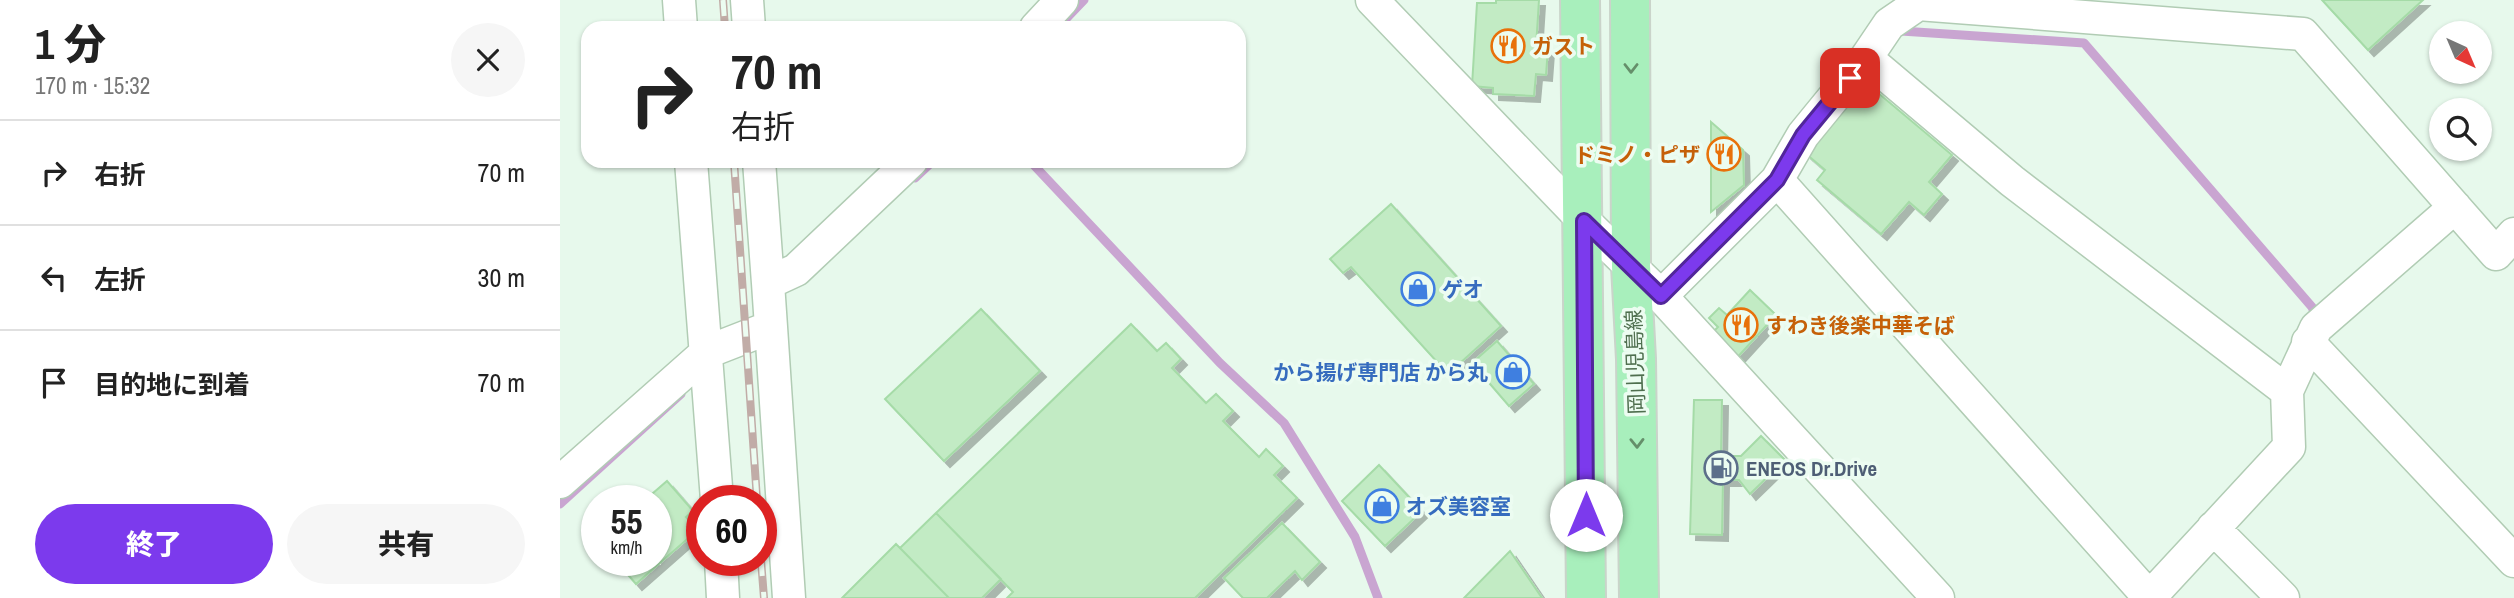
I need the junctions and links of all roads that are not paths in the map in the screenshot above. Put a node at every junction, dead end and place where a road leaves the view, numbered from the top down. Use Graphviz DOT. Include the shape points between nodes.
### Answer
graph roads {
  1 [pos="679,0"];
  2 [pos="747,0"];
  3 [pos="1062,0"];
  4 [pos="1372,0"];
  5 [pos="1580,0"];
  6 [pos="1630,0"];
  7 [pos="1907,11"];
  8 [pos="680,21"];
  9 [pos="748,21"];
  10 [pos="1042,21"];
  11 [pos="1866,58"];
  12 [pos="692,168"];
  13 [pos="760,168"];
  14 [pos="904,168"];
  15 [pos="1777,180"];
  16 [pos="2455,207"];
  17 [pos="1584,221"];
  18 [pos="2508,254"];
  19 [pos="1631,266"];
  20 [pos="768,283"];
  21 [pos="1661,296"];
  22 [pos="771,327"];
  23 [pos="2318,329"];
  24 [pos="707,352"];
  25 [pos="2287,391"];
  26 [pos="560,482"];
  27 [pos="716,485"];
  28 [pos="2213,528"];
  29 [pos="2514,561"];
  30 [pos="721,576"];
  31 [pos="723,598"];
  32 [pos="789,598"];
  33 [pos="1586,598"];
  34 [pos="1639,598"];
  35 [pos="1938,598"];
  36 [pos="2149,598"];
  37 [pos="2283,598"];
  1 -- 8 [label="street"];
  2 -- 9 [label="street"];
  3 -- 10 [label="street"];
  4 -- 17 [label="street"];
  5 -- 17 [label="main road"];
  6 -- 19 [label="main road, 岡山児島線, one-way"];
  7 -- 11 [label="street"];
  7 -- 16 [label="street" via="2303,34"];
  11 -- 15 [label="street" via="1803,135"];
  11 -- 25 [label="street" via="2012,181"];
  12 -- 24 [label="street"];
  13 -- 20 [label="street"];
  14 -- 20 [label="street" via="796,270"];
  15 -- 21 [label="street"];
  15 -- 36 [label="street"];
  16 -- 18 [label="street"];
  16 -- 23 [label="street"];
  17 -- 19 [label="street"];
  17 -- 33 [label="main road"];
  19 -- 21 [label="street"];
  19 -- 34 [label="main road, 岡山児島線, one-way"];
  20 -- 22 [label="street"];
  21 -- 35 [label="street"];
  22 -- 24 [label="street"];
  22 -- 32 [label="street"];
  23 -- 25 [label="street"];
  23 -- 29 [label="street"];
  24 -- 26 [label="street"];
  24 -- 27 [label="street"];
  25 -- 28 [label="street" via="2289,447"];
  28 -- 36 [label="street"];
  28 -- 37 [label="street"];
  30 -- 31 [label="street"];
}
